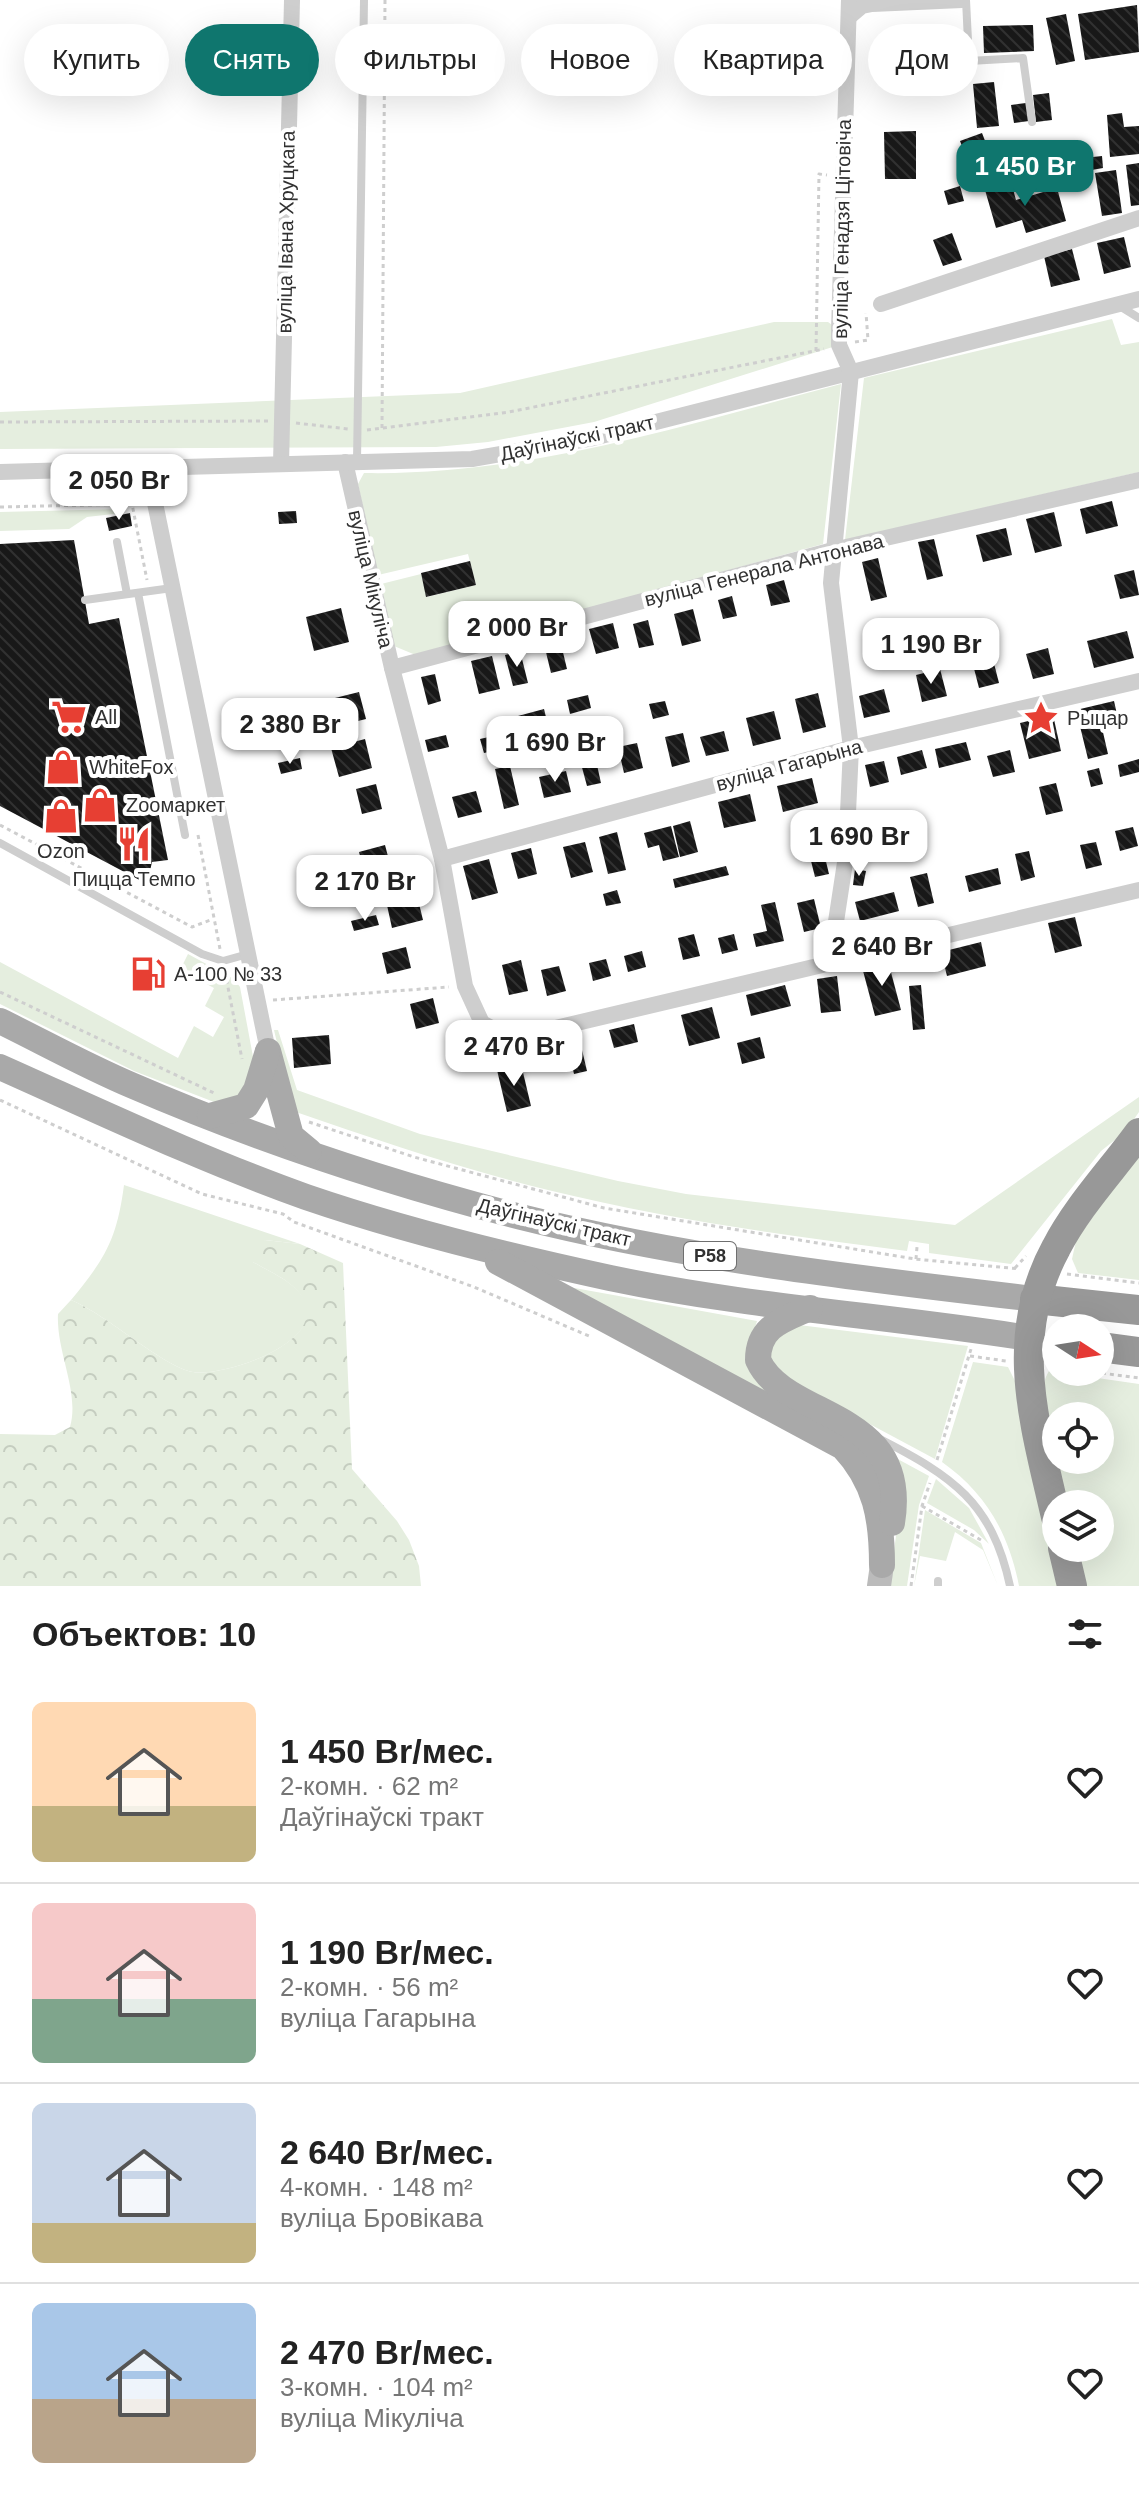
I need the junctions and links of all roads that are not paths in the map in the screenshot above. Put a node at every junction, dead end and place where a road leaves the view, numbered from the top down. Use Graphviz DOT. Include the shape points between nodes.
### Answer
graph roads {
  1 [pos="292,0"];
  2 [pos="364,0"];
  3 [pos="964,0"];
  4 [pos="849,8"];
  5 [pos="1032,122"];
  6 [pos="1139,218"];
  7 [pos="1139,299"];
  8 [pos="881,304"];
  9 [pos="1117,304"];
  10 [pos="1139,318"];
  11 [pos="851,372"];
  12 [pos="351,462"];
  13 [pos="281,464"];
  14 [pos="148,469"];
  15 [pos="0,472"];
  16 [pos="1139,480"];
  17 [pos="117,542"];
  18 [pos="833,550"];
  19 [pos="172,588"];
  20 [pos="138,593"];
  21 [pos="127,594"];
  22 [pos="85,600"];
  23 [pos="392,668"];
  24 [pos="1139,681"];
  25 [pos="851,748"];
  26 [pos="185,835"];
  27 [pos="0,843"];
  28 [pos="442,859"];
  29 [pos="1139,890"];
  30 [pos="248,954"];
  31 [pos="830,961"];
  32 [pos="0,1021"];
  33 [pos="268,1051"];
  34 [pos="0,1067"];
  35 [pos="210,1116"];
  36 [pos="1139,1133"];
  37 [pos="316,1155"];
  38 [pos="464,1244"];
  39 [pos="1035,1299"];
  40 [pos="811,1308"];
  41 [pos="1139,1310"];
  42 [pos="1042,1335"];
  43 [pos="1042,1340"];
  44 [pos="1042,1344"];
  45 [pos="1114,1349"];
  46 [pos="1139,1352"];
  47 [pos="853,1425"];
  48 [pos="1050,1490"];
  49 [pos="1066,1562"];
  50 [pos="881,1576"];
  51 [pos="1010,1586"];
  52 [pos="1072,1586"];
  1 -- 13 [label="street, вуліца Івана Хруцкага"];
  2 -- 12 [label="lane" via="359,431"];
  3 -- 4 [label="street"];
  3 -- 5 [label="lane" via="969,61 1023,58"];
  4 -- 11 [label="street, вуліца Генадзя Цітовіча" via="839,345"];
  6 -- 8 [label="street"];
  7 -- 9 [label="street, Даўгінаўскі тракт"];
  9 -- 10 [label="lane"];
  9 -- 11 [label="street, Даўгінаўскі тракт"];
  11 -- 12 [label="street, Даўгінаўскі тракт" via="559,445 472,459"];
  11 -- 18 [label="street, вуліца Генадзя Цітовіча"];
  12 -- 13 [label="street, Даўгінаўскі тракт"];
  12 -- 23 [label="street, вуліца Мікуліча"];
  13 -- 14 [label="street, Даўгінаўскі тракт"];
  14 -- 15 [label="street, Даўгінаўскі тракт"];
  14 -- 19 [label="street"];
  16 -- 18 [label="street, вуліца Генерала Антонава"];
  17 -- 21 [label="lane"];
  18 -- 23 [label="street, вуліца Генерала Антонава"];
  18 -- 25 [label="street, вуліца Генадзя Цітовіча" via="831,583"];
  19 -- 20 [label="lane"];
  19 -- 30 [label="street"];
  20 -- 21 [label="lane"];
  20 -- 26 [label="lane"];
  21 -- 22 [label="lane"];
  23 -- 28 [label="street, вуліца Мікуліча"];
  24 -- 25 [label="street, вуліца Гагарына"];
  25 -- 28 [label="street, вуліца Гагарына"];
  25 -- 31 [label="street, вуліца Генадзя Цітовіча" via="846,856"];
  27 -- 30 [label="lane" via="202,954 223,961"];
  28 -- 31 [label="street, вуліца Мікуліча" via="465,986 482,1023 501,1033 526,1035"];
  29 -- 31 [label="street"];
  30 -- 33 [label="street"];
  32 -- 35 [label="main road, Даўгінаўскі тракт / Р58" via="129,1085"];
  33 -- 35 [label="main road" via="246,1106"];
  33 -- 37 [label="main road" via="291,1136"];
  34 -- 38 [label="main road, Даўгінаўскі тракт / Р58" via="306,1197"];
  35 -- 37 [label="main road, Даўгінаўскі тракт / Р58"];
  36 -- 39 [label="highway" via="1057,1245"];
  37 -- 39 [label="main road, Даўгінаўскі тракт / Р58" via="522,1217 666,1248"];
  38 -- 40 [label="main road, Даўгінаўскі тракт / Р58" via="613,1278"];
  38 -- 50 [label="main road, Р58" via="843,1447 875,1495 882,1530"];
  39 -- 41 [label="highway, Даўгінаўскі тракт / Р58"];
  39 -- 42 [label="highway"];
  40 -- 43 [label="main road, Даўгінаўскі тракт / Р58"];
  40 -- 47 [label="main road, Р58" via="771,1325 762,1336 758,1360 771,1380"];
  44 -- 48 [label="highway" via="1029,1399"];
  45 -- 46 [label="highway"];
  47 -- 50 [label="main road, Р58" via="891,1478 893,1518"];
  47 -- 51 [label="lane" via="935,1468 963,1489 986,1516"];
  49 -- 52 [label="highway"];
}
